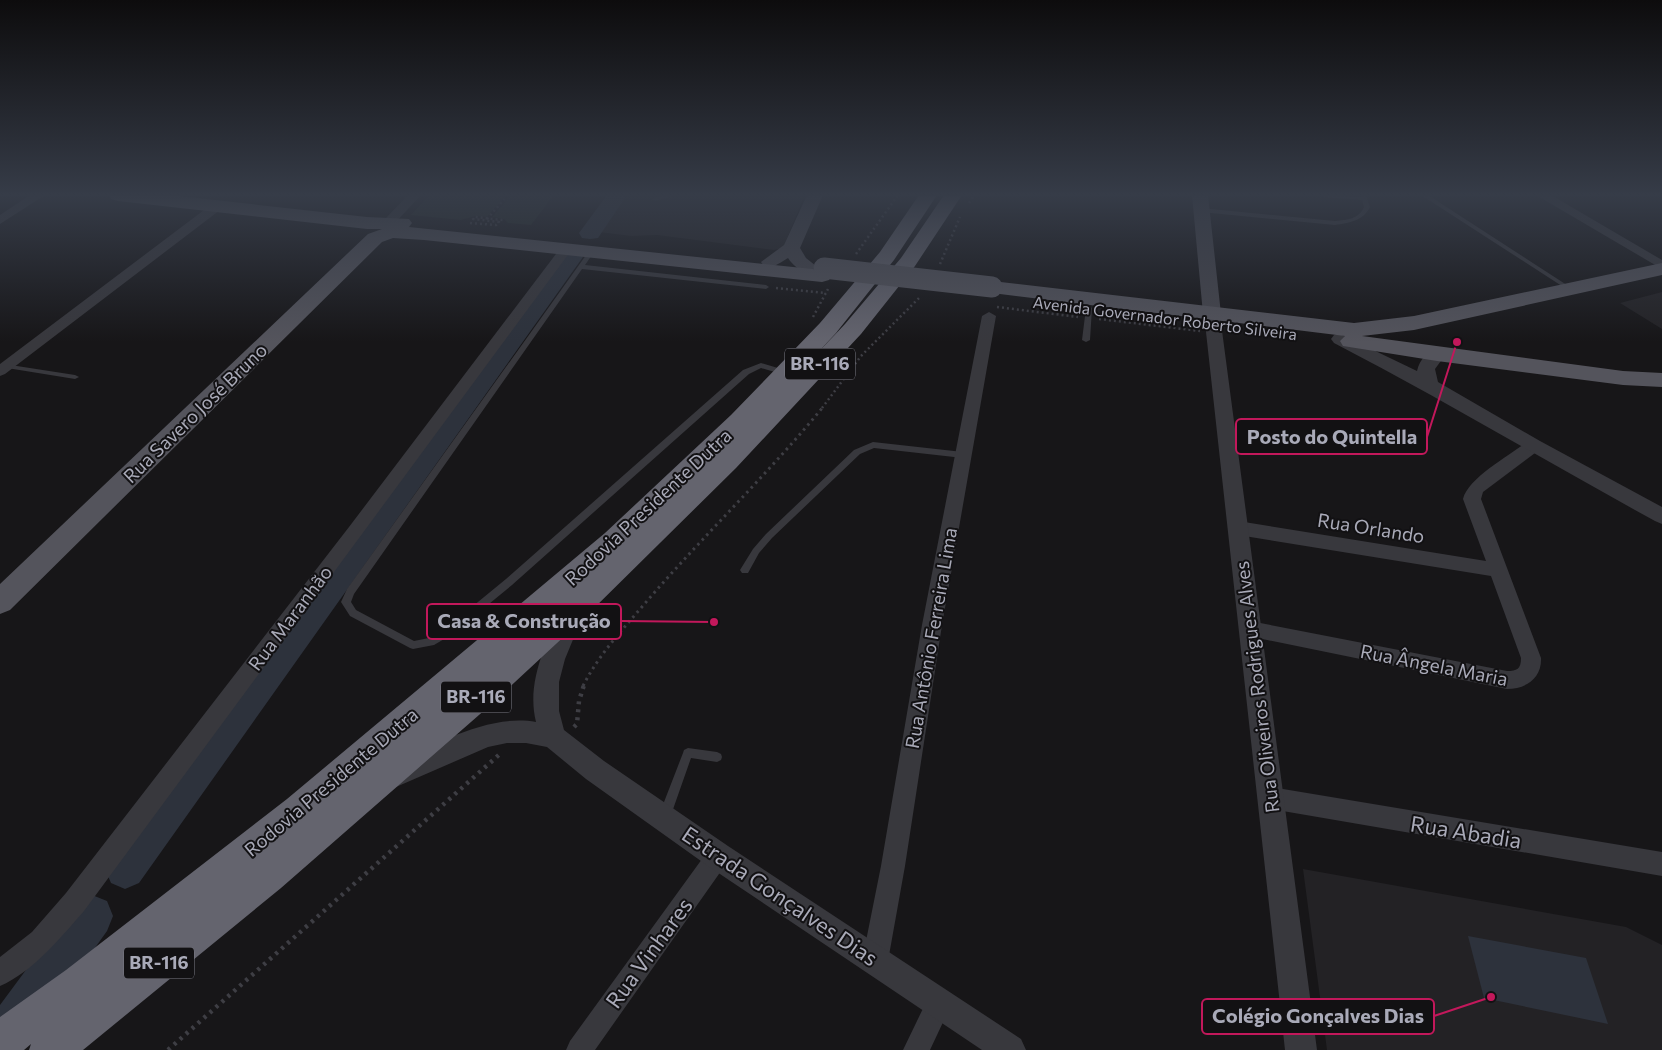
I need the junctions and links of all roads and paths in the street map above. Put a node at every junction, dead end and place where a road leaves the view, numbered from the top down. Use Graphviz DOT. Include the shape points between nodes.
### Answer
graph roads {
  1 [pos="167,244"];
  2 [pos="362,244"];
  3 [pos="515,244"];
  4 [pos="562,244"];
  5 [pos="793,244"];
  6 [pos="864,244"];
  7 [pos="895,244"];
  8 [pos="920,244"];
  9 [pos="948,244"];
  10 [pos="1205,244"];
  11 [pos="1500,244"];
  12 [pos="1626,244"];
  13 [pos="791,248"];
  14 [pos="566,249"];
  15 [pos="856,256"];
  16 [pos="586,259"];
  17 [pos="770,262"];
  18 [pos="1662,265"];
  19 [pos="938,269"];
  20 [pos="1662,269"];
  21 [pos="820,276"];
  22 [pos="766,287"];
  23 [pos="1570,289"];
  24 [pos="929,298"];
  25 [pos="990,301"];
  26 [pos="1088,313"];
  27 [pos="1213,323"];
  28 [pos="1405,324"];
  29 [pos="1086,340"];
  30 [pos="1370,342"];
  31 [pos="1430,353"];
  32 [pos="862,356"];
  33 [pos="3,368"];
  34 [pos="786,373"];
  35 [pos="75,377"];
  36 [pos="1662,380"];
  37 [pos="1431,386"];
  38 [pos="1533,446"];
  39 [pos="963,454"];
  40 [pos="1662,516"];
  41 [pos="1238,528"];
  42 [pos="745,570"];
  43 [pos="1498,570"];
  44 [pos="0,602"];
  45 [pos="573,610"];
  46 [pos="1250,629"];
  47 [pos="553,737"];
  48 [pos="716,758"];
  49 [pos="378,782"];
  50 [pos="1271,798"];
  51 [pos="664,817"];
  52 [pos="718,856"];
  53 [pos="1662,864"];
  54 [pos="875,961"];
  55 [pos="0,973"];
  56 [pos="939,1003"];
  57 [pos="0,1042"];
  58 [pos="50,1050"];
  59 [pos="579,1050"];
  60 [pos="916,1050"];
  61 [pos="1010,1050"];
  62 [pos="1301,1050"];
  1 -- 33 [label="street"];
  2 -- 44 [label="main road, Rua Savero José Bruno"];
  3 -- 14 [label="main road"];
  4 -- 17 [label="main road"];
  5 -- 13 [label="main road"];
  6 -- 15 [label="path"];
  7 -- 34 [label="highway, Rodovia Presidente Dutra / BR-116" via="859,292"];
  8 -- 45 [label="highway, Rodovia Presidente Dutra / BR-116" via="847,336 727,462"];
  9 -- 19 [label="path"];
  10 -- 27 [label="main road, Rua Oliveiros Rodrigues Alves"];
  11 -- 23 [label="lane"];
  12 -- 18 [label="street"];
  13 -- 17 [label="main road"];
  13 -- 21 [label="main road" via="799,261"];
  14 -- 16 [label="main road"];
  14 -- 55 [label="street, Rua Maranhão" via="75,902 41,941"];
  16 -- 21 [label="main road"];
  16 -- 22 [label="lane"];
  16 -- 34 [label="lane, Rua Maranhão" via="347,596 353,613 413,645 431,642 509,582 746,372 761,365"];
  17 -- 21 [label="main road"];
  20 -- 23 [label="main road"];
  21 -- 22 [label="path"];
  21 -- 25 [label="main road"];
  23 -- 28 [label="main road"];
  24 -- 32 [label="path" via="920,297"];
  25 -- 26 [label="main road, Avenida Governador Roberto Silveira"];
  25 -- 26 [label="path"];
  25 -- 27 [label="main road, Avenida Governador Roberto Silveira"];
  25 -- 39 [label="street, Rua Antônio Ferreira Lima"];
  26 -- 27 [label="main road, Avenida Governador Roberto Silveira"];
  26 -- 27 [label="path"];
  26 -- 29 [label="lane"];
  27 -- 30 [label="main road, Avenida Governador Roberto Silveira" via="1339,334"];
  27 -- 41 [label="street, Rua Oliveiros Rodrigues Alves"];
  28 -- 30 [label="main road"];
  28 -- 31 [label="main road" via="1401,328 1408,343"];
  30 -- 31 [label="main road"];
  30 -- 37 [label="street"];
  31 -- 36 [label="main road" via="1623,378"];
  31 -- 37 [label="street" via="1424,373"];
  33 -- 35 [label="lane"];
  34 -- 57 [label="highway, Rodovia Presidente Dutra / BR-116" via="615,540 479,658 298,811 80,984"];
  37 -- 38 [label="street"];
  38 -- 40 [label="street"];
  38 -- 43 [label="street, Rua Ângela Maria" via="1473,494 1473,503"];
  39 -- 42 [label="lane" via="873,445 865,447 769,536"];
  39 -- 54 [label="street, Rua Antônio Ferreira Lima"];
  41 -- 43 [label="street, Rua Orlando"];
  41 -- 46 [label="street, Rua Oliveiros Rodrigues Alves"];
  43 -- 46 [label="street, Rua Ângela Maria" via="1531,658 1528,673 1521,680 1507,680"];
  45 -- 47 [label="street" via="547,681 546,707"];
  45 -- 49 [label="highway, Rodovia Presidente Dutra / BR-116"];
  46 -- 50 [label="street, Rua Oliveiros Rodrigues Alves"];
  47 -- 49 [label="street, Estrada Gonçalves Dias" via="526,732 485,736"];
  47 -- 51 [label="street, Estrada Gonçalves Dias"];
  48 -- 51 [label="lane" via="688,753"];
  49 -- 58 [label="highway, Rodovia Presidente Dutra / BR-116"];
  50 -- 53 [label="street, Rua Abadia"];
  50 -- 62 [label="street, Rua Oliveiros Rodrigues Alves"];
  51 -- 52 [label="street, Estrada Gonçalves Dias"];
  52 -- 54 [label="street, Estrada Gonçalves Dias"];
  52 -- 59 [label="street, Rua Vinhares"];
  54 -- 56 [label="street, Estrada Gonçalves Dias"];
  56 -- 60 [label="street"];
  56 -- 61 [label="street, Estrada Gonçalves Dias"];
}
